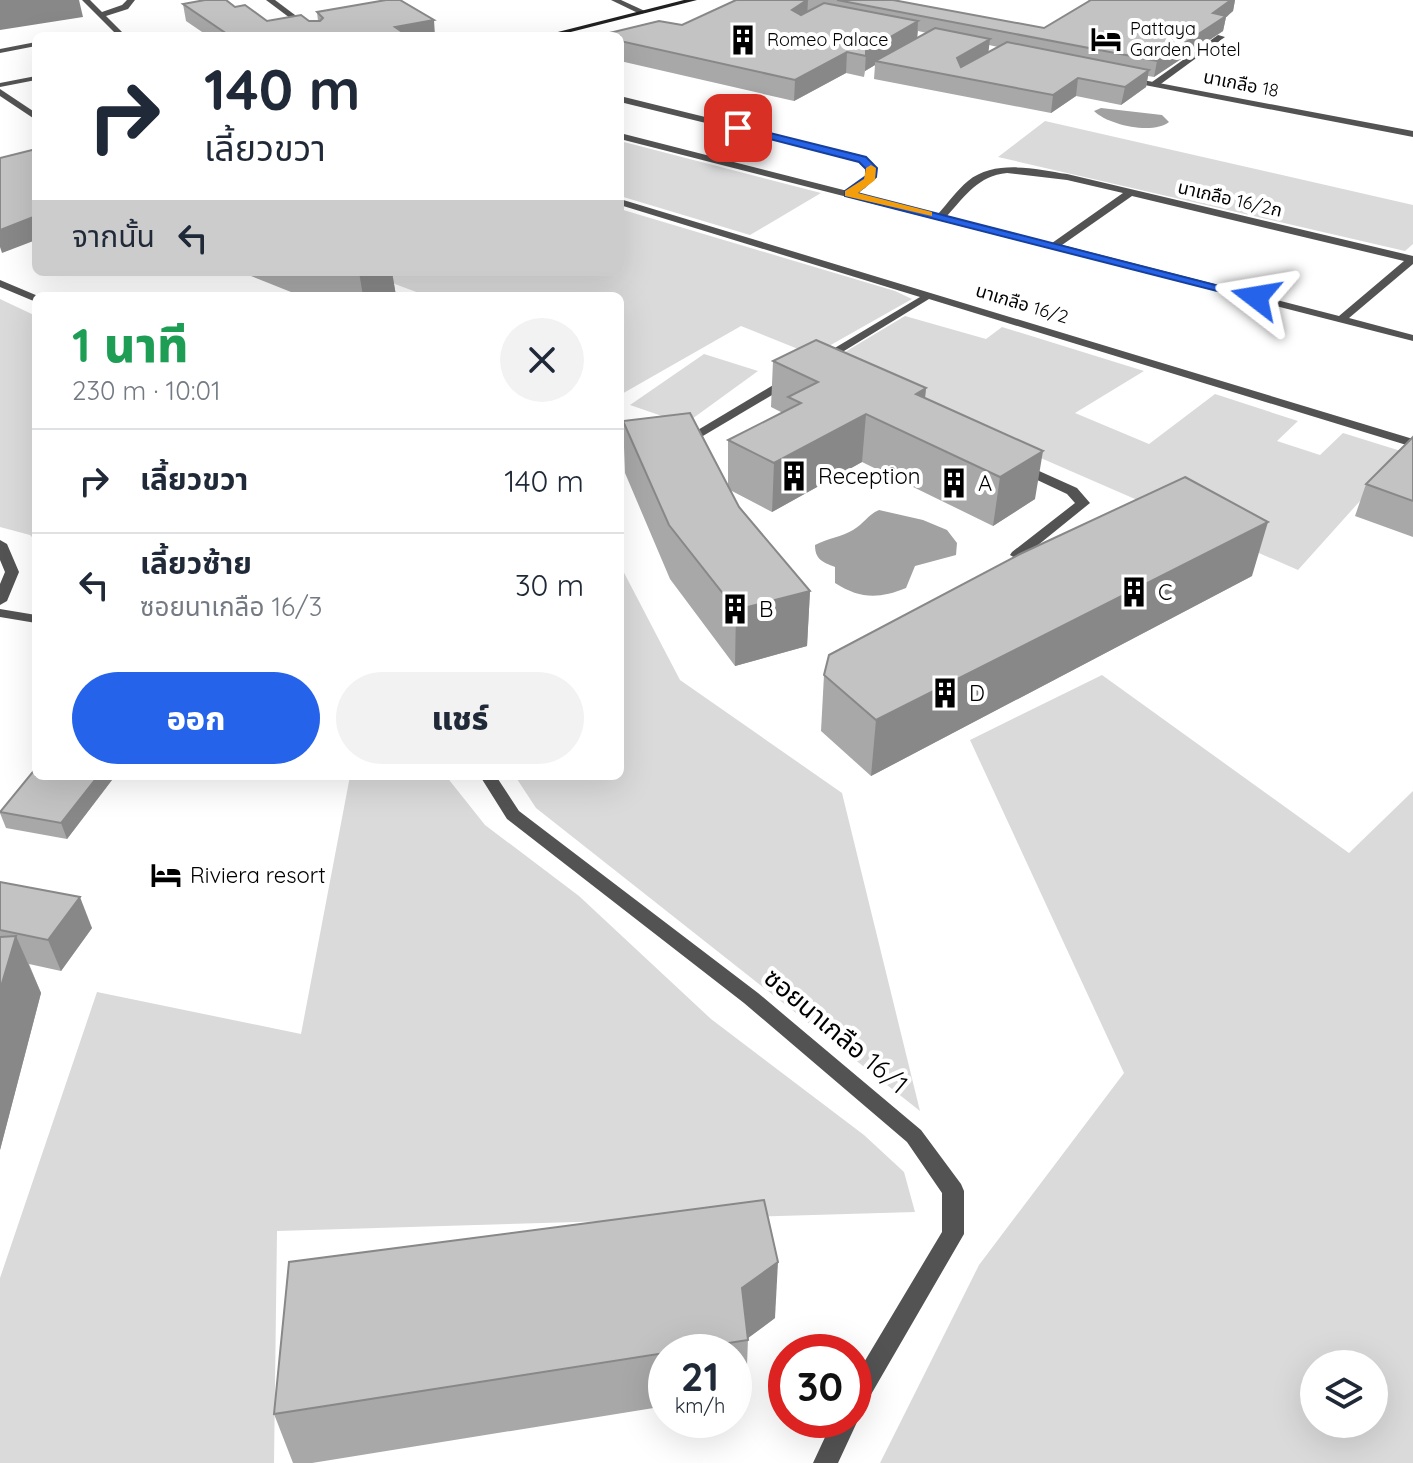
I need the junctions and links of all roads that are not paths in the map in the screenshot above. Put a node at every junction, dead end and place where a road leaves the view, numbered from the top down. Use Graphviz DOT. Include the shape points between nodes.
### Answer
graph roads {
  1 [pos="86,0"];
  2 [pos="131,0"];
  3 [pos="270,0"];
  4 [pos="615,0"];
  5 [pos="693,0"];
  6 [pos="643,12"];
  7 [pos="101,15"];
  8 [pos="118,32"];
  9 [pos="314,32"];
  10 [pos="562,32"];
  11 [pos="1221,37"];
  12 [pos="32,45"];
  13 [pos="0,51"];
  14 [pos="1109,75"];
  15 [pos="32,79"];
  16 [pos="1155,84"];
  17 [pos="0,85"];
  18 [pos="0,92"];
  19 [pos="624,100"];
  20 [pos="32,114"];
  21 [pos="1413,134"];
  22 [pos="624,137"];
  23 [pos="1131,192"];
  24 [pos="849,194"];
  25 [pos="624,203"];
  26 [pos="941,217"];
  27 [pos="1054,246"];
  28 [pos="1413,259"];
  29 [pos="0,283"];
  30 [pos="929,294"];
  31 [pos="32,297"];
  32 [pos="1342,319"];
  33 [pos="1413,338"];
  34 [pos="825,374"];
  35 [pos="797,375"];
  36 [pos="1413,443"];
  37 [pos="674,447"];
  38 [pos="1003,458"];
  39 [pos="0,544"];
  40 [pos="1017,555"];
  41 [pos="0,601"];
  42 [pos="0,613"];
  43 [pos="32,618"];
  44 [pos="491,780"];
  45 [pos="872,1371"];
  46 [pos="837,1438"];
  47 [pos="825,1463"];
  1 -- 7 [label="street"];
  2 -- 7 [label="street"];
  3 -- 9 [label="street"];
  4 -- 6 [label="street"];
  5 -- 6 [label="street"];
  6 -- 10 [label="street"];
  7 -- 8 [label="street"];
  11 -- 16 [label="street"];
  12 -- 13 [label="street"];
  14 -- 16 [label="street, นาเกลือ 18"];
  15 -- 17 [label="street"];
  16 -- 21 [label="street, นาเกลือ 18"];
  18 -- 20 [label="street"];
  19 -- 24 [label="street" via="857,157 872,174"];
  22 -- 24 [label="street"];
  23 -- 26 [label="street, นาเกลือ 16/2ก" via="1051,174 990,173 974,180"];
  23 -- 27 [label="street"];
  23 -- 28 [label="street, นาเกลือ 16/2ก"];
  24 -- 26 [label="street"];
  25 -- 30 [label="street, นาเกลือ 16/2"];
  26 -- 27 [label="street"];
  27 -- 32 [label="street"];
  28 -- 32 [label="street"];
  29 -- 31 [label="street"];
  30 -- 34 [label="street" via="811,367"];
  30 -- 36 [label="street, นาเกลือ 16/2"];
  32 -- 33 [label="street"];
  35 -- 37 [label="street"];
  38 -- 40 [label="street" via="1072,491 1083,503"];
  39 -- 41 [label="street" via="12,572"];
  42 -- 43 [label="street"];
  44 -- 45 [label="street, ซอยนาเกลือ 16/1" via="513,815 751,998 914,1136 953,1191 953,1234"];
  46 -- 47 [label="street"];
}
